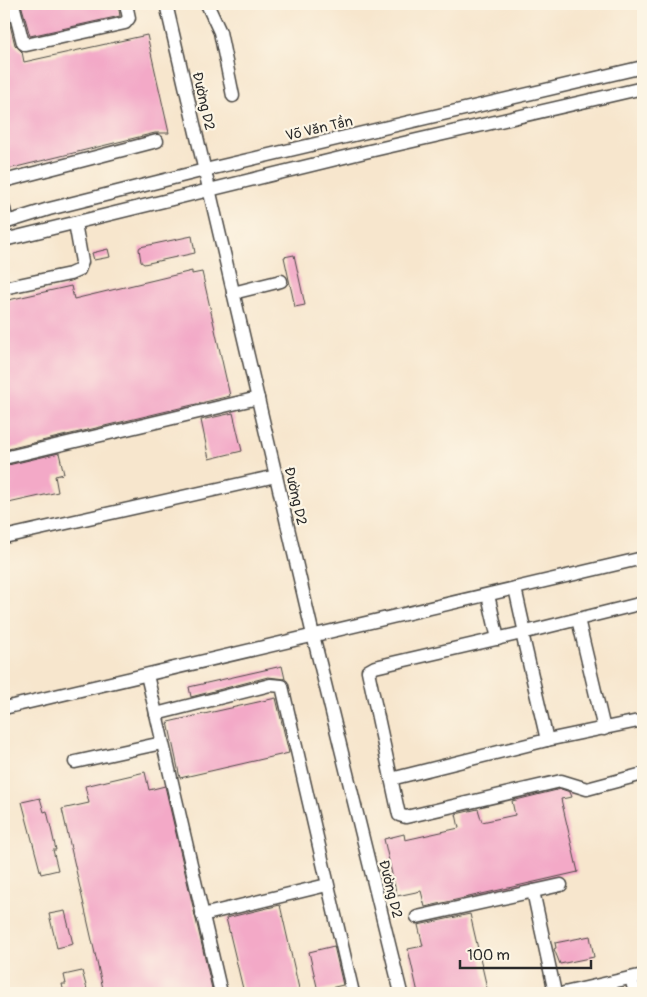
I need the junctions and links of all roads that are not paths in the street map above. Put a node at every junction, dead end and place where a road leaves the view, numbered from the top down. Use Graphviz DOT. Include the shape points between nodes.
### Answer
graph roads {
  1 [pos="13,4"];
  2 [pos="126,4"];
  3 [pos="166,4"];
  4 [pos="207,4"];
  5 [pos="643,67"];
  6 [pos="643,88"];
  7 [pos="234,96"];
  8 [pos="157,141"];
  9 [pos="205,170"];
  10 [pos="4,181"];
  11 [pos="209,191"];
  12 [pos="4,209"];
  13 [pos="6,223"];
  14 [pos="75,223"];
  15 [pos="4,240"];
  16 [pos="281,281"];
  17 [pos="4,288"];
  18 [pos="233,293"];
  19 [pos="258,398"];
  20 [pos="4,458"];
  21 [pos="276,476"];
  22 [pos="4,537"];
  23 [pos="643,558"];
  24 [pos="515,588"];
  25 [pos="488,595"];
  26 [pos="643,603"];
  27 [pos="578,619"];
  28 [pos="524,633"];
  29 [pos="313,635"];
  30 [pos="498,639"];
  31 [pos="147,674"];
  32 [pos="4,708"];
  33 [pos="156,714"];
  34 [pos="643,720"];
  35 [pos="604,729"];
  36 [pos="547,740"];
  37 [pos="162,743"];
  38 [pos="75,762"];
  39 [pos="643,774"];
  40 [pos="391,779"];
  41 [pos="327,884"];
  42 [pos="561,885"];
  43 [pos="533,891"];
  44 [pos="202,915"];
  45 [pos="417,916"];
  46 [pos="637,976"];
  47 [pos="221,993"];
  48 [pos="353,993"];
  49 [pos="401,993"];
  50 [pos="556,993"];
  51 [pos="564,993"];
  52 [pos="635,993"];
  1 -- 2 [label="street" via="22,42 26,46 125,23 130,18"];
  3 -- 9 [label="street, Đường D2"];
  4 -- 7 [label="street" via="220,32"];
  5 -- 9 [label="street, Võ Văn Tần"];
  6 -- 11 [label="street"];
  8 -- 10 [label="street"];
  9 -- 11 [label="street, Đường D2"];
  9 -- 13 [label="street, Võ Văn Tần"];
  11 -- 14 [label="street"];
  11 -- 18 [label="street, Đường D2"];
  12 -- 13 [label="street"];
  14 -- 15 [label="street"];
  14 -- 17 [label="street" via="82,262 79,270"];
  16 -- 18 [label="street"];
  18 -- 19 [label="street, Đường D2"];
  19 -- 20 [label="street"];
  19 -- 21 [label="street, Đường D2"];
  21 -- 22 [label="street"];
  21 -- 29 [label="street, Đường D2"];
  23 -- 24 [label="street"];
  24 -- 25 [label="street"];
  24 -- 28 [label="street"];
  25 -- 29 [label="street"];
  25 -- 30 [label="street"];
  26 -- 27 [label="street"];
  27 -- 28 [label="street"];
  27 -- 35 [label="street"];
  28 -- 30 [label="street"];
  28 -- 36 [label="street"];
  29 -- 31 [label="street"];
  29 -- 49 [label="street, Đường D2"];
  30 -- 40 [label="street" via="368,671"];
  31 -- 32 [label="street"];
  31 -- 33 [label="street"];
  33 -- 37 [label="street"];
  33 -- 41 [label="street" via="270,685 282,686"];
  34 -- 35 [label="street"];
  35 -- 36 [label="street"];
  36 -- 40 [label="street"];
  37 -- 38 [label="street"];
  37 -- 44 [label="street"];
  39 -- 40 [label="street" via="587,789 561,781 402,817"];
  41 -- 44 [label="street"];
  41 -- 48 [label="street"];
  42 -- 43 [label="street"];
  43 -- 45 [label="street"];
  43 -- 50 [label="street"];
  44 -- 47 [label="street"];
  46 -- 51 [label="street"];
  46 -- 52 [label="street"];
}
